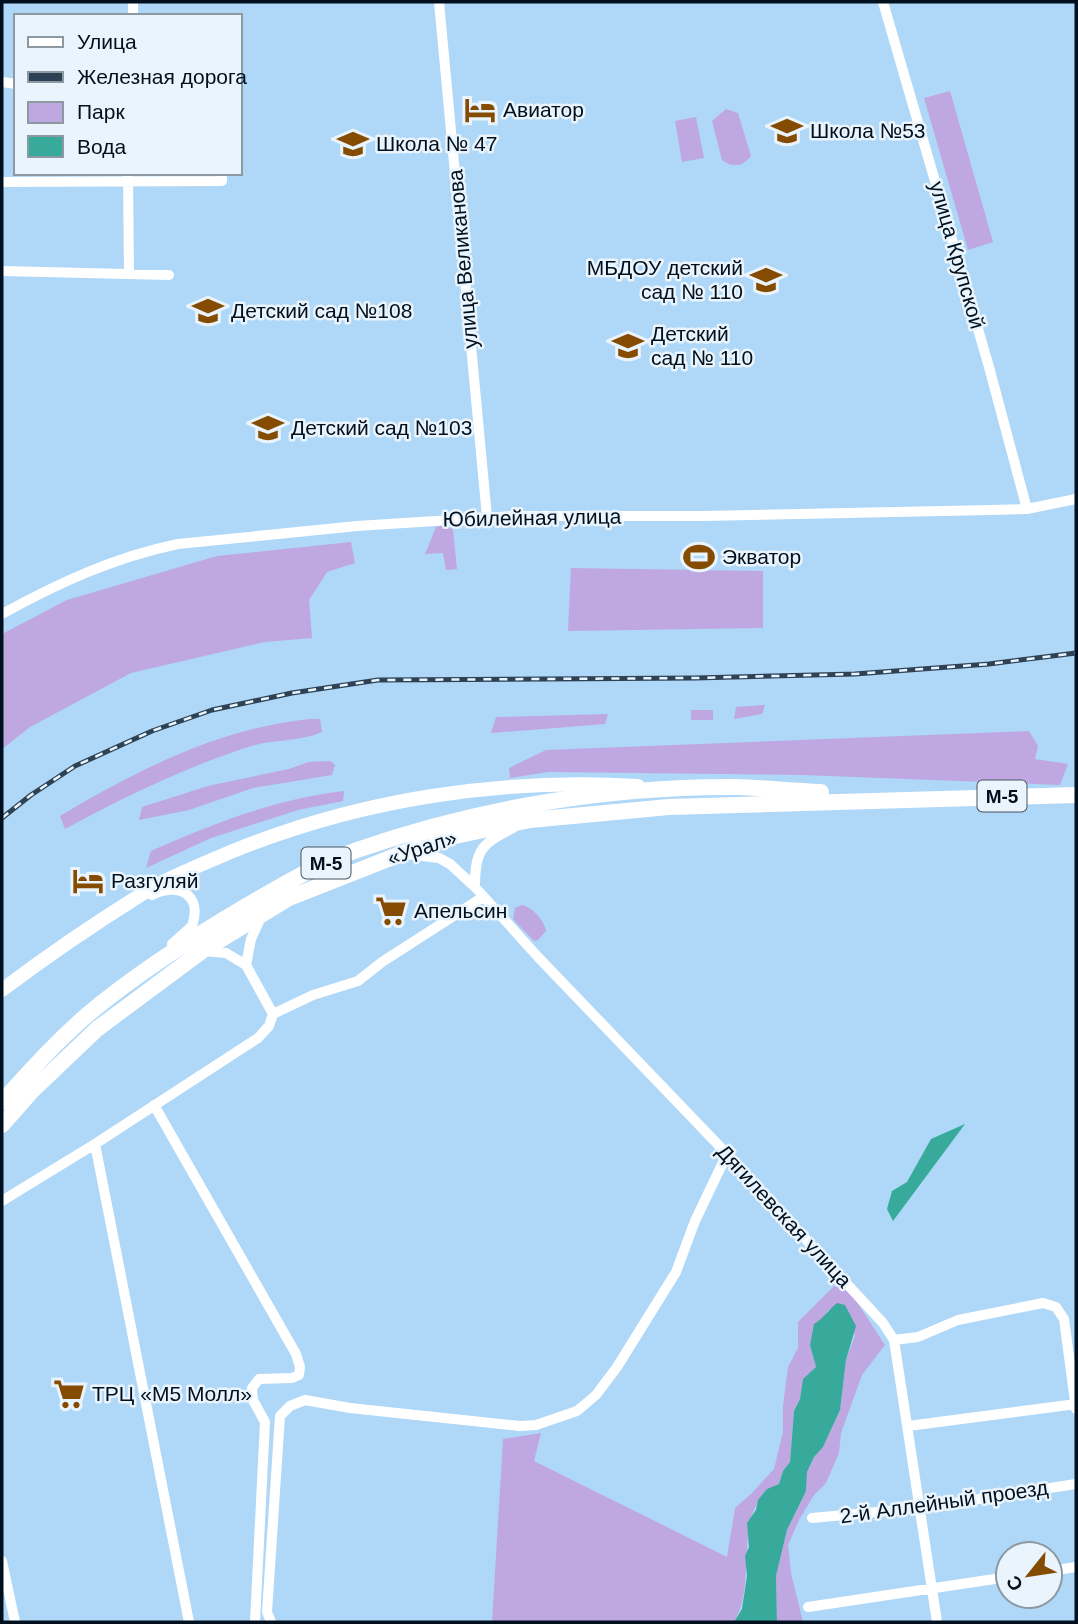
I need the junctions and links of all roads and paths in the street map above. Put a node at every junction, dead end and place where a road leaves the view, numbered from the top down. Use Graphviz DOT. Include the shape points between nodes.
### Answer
graph roads {
  1 [pos="439,2"];
  2 [pos="883,2"];
  3 [pos="128,177"];
  4 [pos="222,177"];
  5 [pos="2,182"];
  6 [pos="2,271"];
  7 [pos="129,274"];
  8 [pos="169,275"];
  9 [pos="1076,499"];
  10 [pos="1027,509"];
  11 [pos="487,517"];
  12 [pos="2,614"];
  13 [pos="688,789"];
  14 [pos="1076,795"];
  15 [pos="929,798"];
  16 [pos="530,820"];
  17 [pos="400,854"];
  18 [pos="475,887"];
  19 [pos="483,897"];
  20 [pos="130,903"];
  21 [pos="263,915"];
  22 [pos="202,951"];
  23 [pos="246,965"];
  24 [pos="138,976"];
  25 [pos="2,990"];
  26 [pos="272,1014"];
  27 [pos="92,1023"];
  28 [pos="2,1102"];
  29 [pos="154,1105"];
  30 [pos="2,1125"];
  31 [pos="95,1144"];
  32 [pos="727,1154"];
  33 [pos="2,1201"];
  34 [pos="1070,1318"];
  35 [pos="894,1339"];
  36 [pos="1076,1406"];
  37 [pos="908,1426"];
  38 [pos="1076,1484"];
  39 [pos="920,1508"];
  40 [pos="812,1518"];
  41 [pos="2,1561"];
  42 [pos="994,1579"];
  43 [pos="933,1588"];
  44 [pos="807,1607"];
  45 [pos="15,1622"];
  46 [pos="189,1622"];
  47 [pos="255,1622"];
  48 [pos="271,1622"];
  49 [pos="937,1622"];
  1 -- 11 [label="street, улица Великанова"];
  2 -- 10 [label="street, улица Крупской"];
  3 -- 4 [label="street"];
  3 -- 5 [label="street"];
  3 -- 7 [label="street"];
  6 -- 7 [label="street"];
  7 -- 8 [label="street"];
  9 -- 10 [label="street, Юбилейная улица"];
  10 -- 11 [label="street, Юбилейная улица"];
  11 -- 12 [label="street, Юбилейная улица" via="177,544 107,563"];
  13 -- 15 [label="highway, «Урал» / М-5" via="738,787"];
  13 -- 20 [label="main road" via="593,783 511,786 400,800 285,830 209,861"];
  13 -- 24 [label="highway, «Урал» / М-5" via="536,804 452,821 356,851 295,877 204,930"];
  14 -- 15 [label="highway, «Урал» / М-5"];
  15 -- 16 [label="highway, «Урал» / М-5" via="668,807"];
  16 -- 17 [label="highway, «Урал» / М-5" via="436,840"];
  16 -- 18 [label="street" via="488,841 480,850"];
  17 -- 18 [label="street, Дягилевская улица" via="439,858"];
  17 -- 21 [label="highway, «Урал» / М-5" via="289,898"];
  18 -- 19 [label="street, Дягилевская улица"];
  19 -- 26 [label="street" via="358,981"];
  19 -- 32 [label="street, Дягилевская улица"];
  20 -- 24 [label="street" via="173,889 183,891 195,908 192,926"];
  20 -- 25 [label="main road"];
  21 -- 22 [label="highway, «Урал» / М-5"];
  21 -- 23 [label="street" via="251,939"];
  22 -- 23 [label="street" via="226,953"];
  22 -- 27 [label="highway, «Урал» / М-5"];
  23 -- 26 [label="street"];
  24 -- 27 [label="highway, «Урал» / М-5"];
  26 -- 29 [label="street" via="258,1038"];
  27 -- 28 [label="highway, «Урал» / М-5"];
  27 -- 30 [label="highway, «Урал» / М-5"];
  29 -- 31 [label="street"];
  29 -- 47 [label="street" via="300,1367 299,1375 265,1377 252,1388 265,1422"];
  31 -- 33 [label="street"];
  31 -- 46 [label="street"];
  32 -- 35 [label="street, Дягилевская улица"];
  32 -- 48 [label="street" via="676,1272 617,1367 577,1411 520,1426 305,1400 280,1416 267,1612"];
  34 -- 35 [label="street" via="1043,1303"];
  34 -- 36 [label="street"];
  35 -- 37 [label="street, Дягилевская улица"];
  36 -- 37 [label="street"];
  37 -- 39 [label="street, Дягилевская улица"];
  38 -- 39 [label="street, 2-й Аллейный проезд"];
  39 -- 40 [label="street, 2-й Аллейный проезд"];
  39 -- 43 [label="street, Дягилевская улица"];
  41 -- 45 [label="street"];
  42 -- 43 [label="street"];
  43 -- 44 [label="street"];
  43 -- 49 [label="street, Дягилевская улица"];
}
